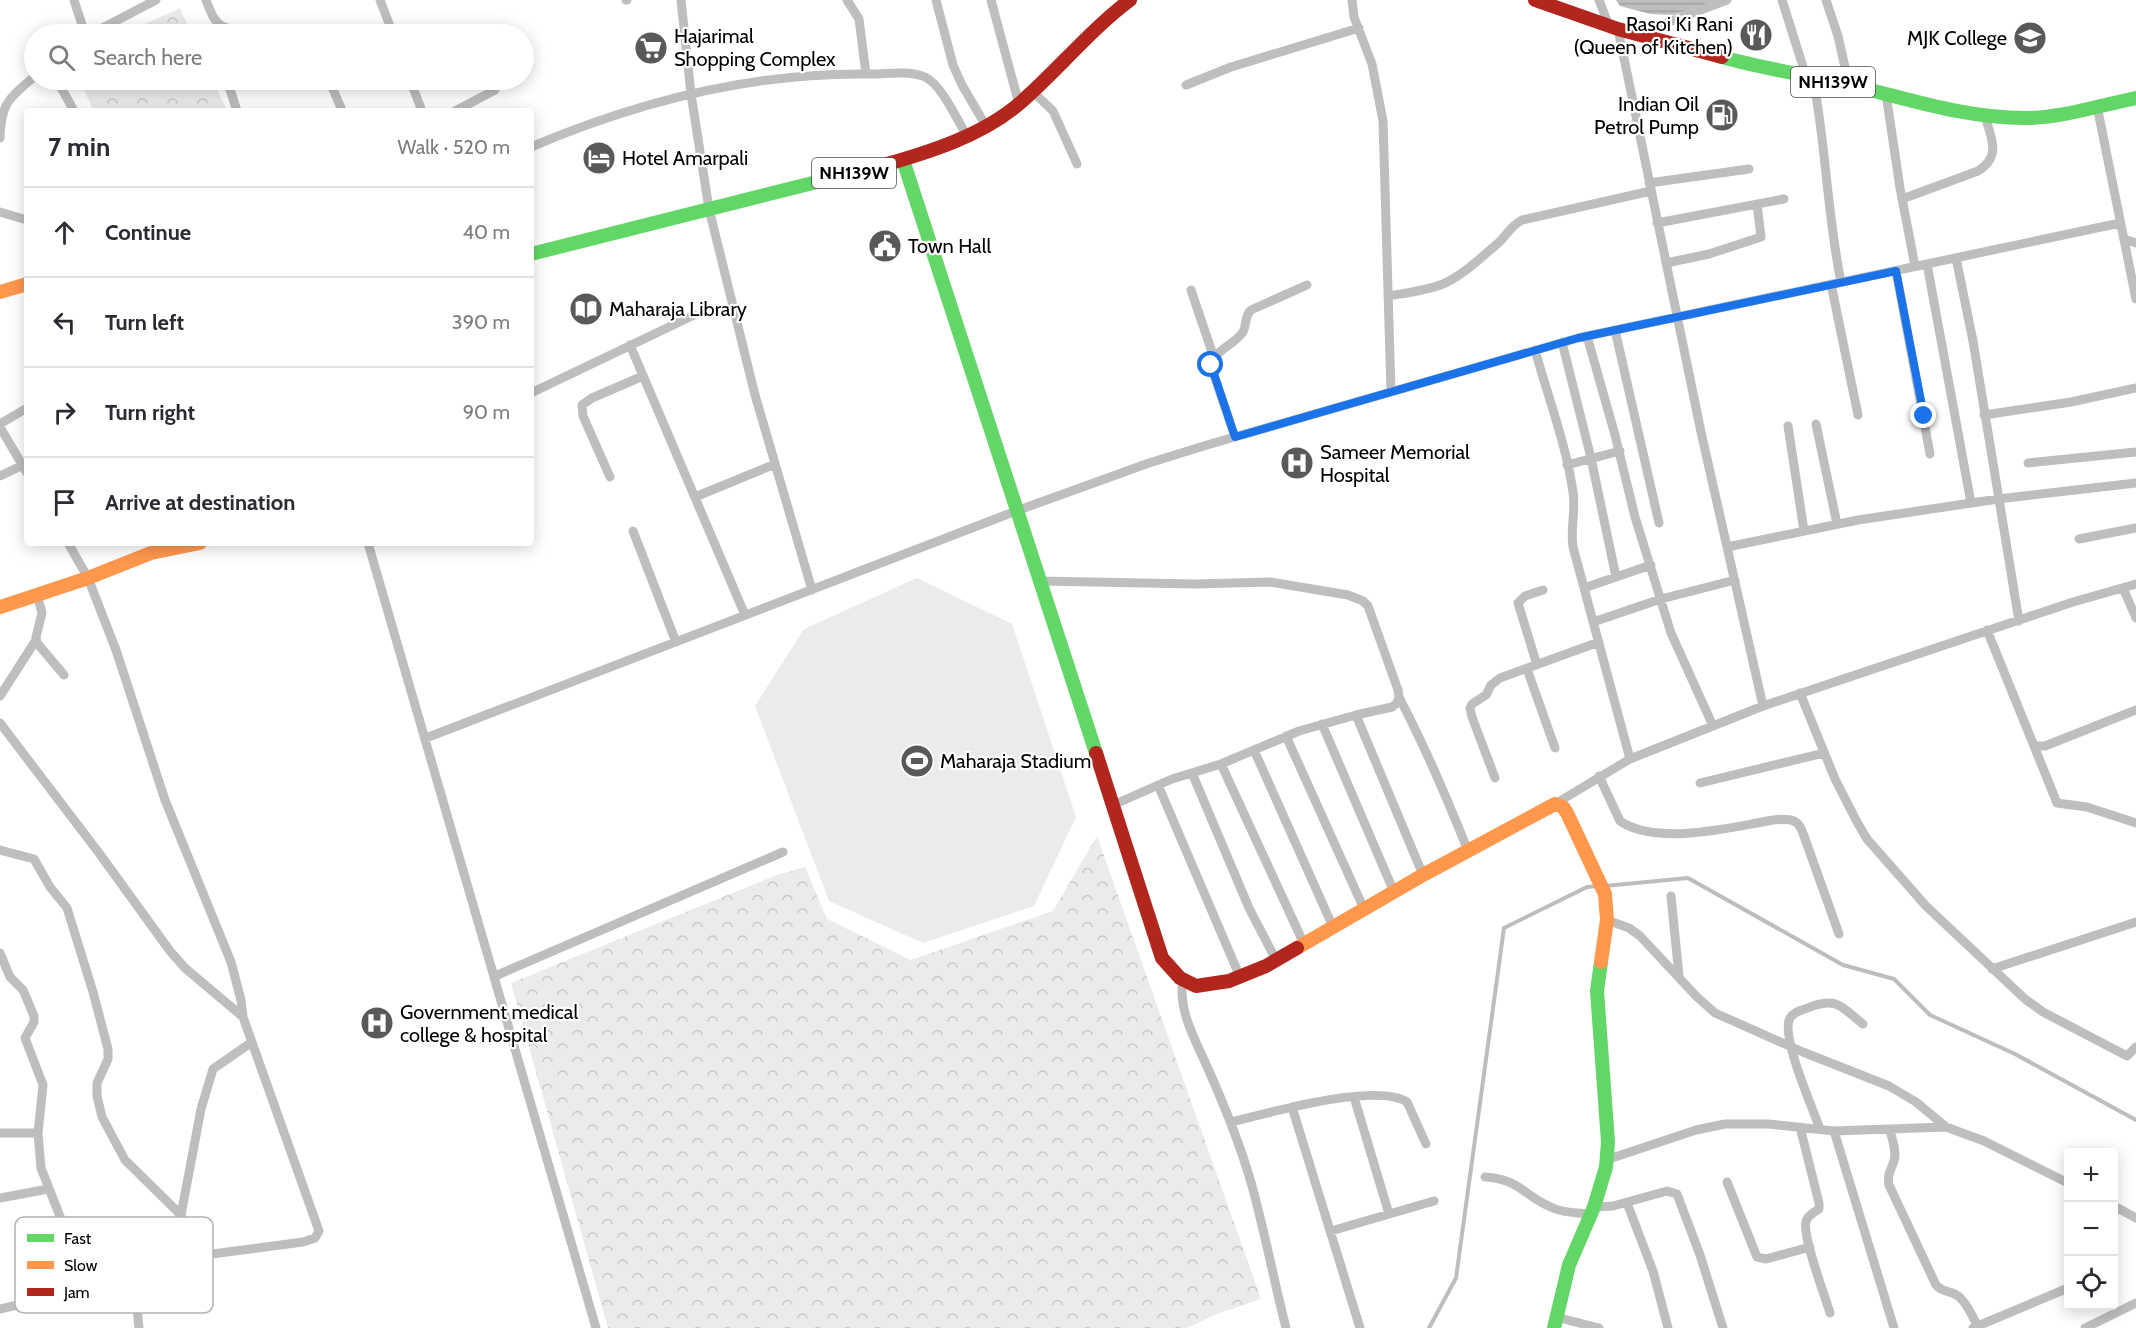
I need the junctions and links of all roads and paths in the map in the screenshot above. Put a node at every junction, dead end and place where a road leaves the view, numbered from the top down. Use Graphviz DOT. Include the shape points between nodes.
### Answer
graph roads {
  1 [pos="74,0"];
  2 [pos="156,0"];
  3 [pos="206,0"];
  4 [pos="380,0"];
  5 [pos="681,0"];
  6 [pos="847,0"];
  7 [pos="936,0"];
  8 [pos="991,0"];
  9 [pos="1130,0"];
  10 [pos="1352,0"];
  11 [pos="1535,0"];
  12 [pos="1599,0"];
  13 [pos="1727,0"];
  14 [pos="1782,0"];
  15 [pos="1826,0"];
  16 [pos="216,21"];
  17 [pos="82,24"];
  18 [pos="110,24"];
  19 [pos="220,24"];
  20 [pos="389,24"];
  21 [pos="1359,28"];
  22 [pos="1614,28"];
  23 [pos="1637,34"];
  24 [pos="866,74"];
  25 [pos="1810,77"];
  26 [pos="1186,85"];
  27 [pos="1849,85"];
  28 [pos="24,86"];
  29 [pos="62,90"];
  30 [pos="230,90"];
  31 [pos="333,90"];
  32 [pos="414,90"];
  33 [pos="495,90"];
  34 [pos="1032,91"];
  35 [pos="691,94"];
  36 [pos="1886,94"];
  37 [pos="2136,98"];
  38 [pos="1019,104"];
  39 [pos="2097,106"];
  40 [pos="72,108"];
  41 [pos="236,108"];
  42 [pos="341,108"];
  43 [pos="421,108"];
  44 [pos="460,108"];
  45 [pos="1985,116"];
  46 [pos="986,126"];
  47 [pos="967,136"];
  48 [pos="0,138"];
  49 [pos="534,146"];
  50 [pos="903,160"];
  51 [pos="1077,164"];
  52 [pos="1749,168"];
  53 [pos="1650,187"];
  54 [pos="1784,199"];
  55 [pos="1902,199"];
  56 [pos="1757,204"];
  57 [pos="709,209"];
  58 [pos="0,212"];
  59 [pos="24,219"];
  60 [pos="1658,223"];
  61 [pos="2120,223"];
  62 [pos="2124,239"];
  63 [pos="2136,243"];
  64 [pos="534,253"];
  65 [pos="1956,258"];
  66 [pos="1666,263"];
  67 [pos="1927,264"];
  68 [pos="1915,266"];
  69 [pos="1896,271"];
  70 [pos="1841,282"];
  71 [pos="1831,284"];
  72 [pos="24,285"];
  73 [pos="1307,285"];
  74 [pos="1191,290"];
  75 [pos="0,292"];
  76 [pos="1388,296"];
  77 [pos="2136,299"];
  78 [pos="694,315"];
  79 [pos="1676,317"];
  80 [pos="1615,330"];
  81 [pos="1587,336"];
  82 [pos="1562,342"];
  83 [pos="630,345"];
  84 [pos="1535,350"];
  85 [pos="1214,358"];
  86 [pos="643,376"];
  87 [pos="2136,388"];
  88 [pos="534,392"];
  89 [pos="1391,392"];
  90 [pos="24,410"];
  91 [pos="1858,415"];
  92 [pos="1984,415"];
  93 [pos="1816,424"];
  94 [pos="0,426"];
  95 [pos="1788,426"];
  96 [pos="1235,437"];
  97 [pos="1620,452"];
  98 [pos="2136,452"];
  99 [pos="1930,454"];
  100 [pos="1590,458"];
  101 [pos="2028,463"];
  102 [pos="775,464"];
  103 [pos="1567,465"];
  104 [pos="24,467"];
  105 [pos="24,469"];
  106 [pos="0,476"];
  107 [pos="610,477"];
  108 [pos="2136,483"];
  109 [pos="695,497"];
  110 [pos="1998,499"];
  111 [pos="1971,503"];
  112 [pos="1016,511"];
  113 [pos="1659,523"];
  114 [pos="1837,524"];
  115 [pos="2136,528"];
  116 [pos="633,531"];
  117 [pos="1804,531"];
  118 [pos="2079,539"];
  119 [pos="70,546"];
  120 [pos="185,546"];
  121 [pos="369,546"];
  122 [pos="1727,547"];
  123 [pos="1651,565"];
  124 [pos="1616,577"];
  125 [pos="88,578"];
  126 [pos="1735,580"];
  127 [pos="1040,581"];
  128 [pos="2136,584"];
  129 [pos="1584,588"];
  130 [pos="2123,588"];
  131 [pos="812,590"];
  132 [pos="1543,590"];
  133 [pos="37,594"];
  134 [pos="1661,599"];
  135 [pos="0,607"];
  136 [pos="745,615"];
  137 [pos="2136,618"];
  138 [pos="2019,621"];
  139 [pos="1593,622"];
  140 [pos="1988,630"];
  141 [pos="36,640"];
  142 [pos="676,642"];
  143 [pos="1599,642"];
  144 [pos="1537,665"];
  145 [pos="1527,669"];
  146 [pos="64,675"];
  147 [pos="1800,693"];
  148 [pos="0,696"];
  149 [pos="1399,697"];
  150 [pos="1763,706"];
  151 [pos="2136,710"];
  152 [pos="1356,715"];
  153 [pos="0,723"];
  154 [pos="1322,724"];
  155 [pos="1713,726"];
  156 [pos="1286,736"];
  157 [pos="426,738"];
  158 [pos="2034,746"];
  159 [pos="1555,748"];
  160 [pos="1254,750"];
  161 [pos="1824,753"];
  162 [pos="1630,759"];
  163 [pos="1221,764"];
  164 [pos="1192,773"];
  165 [pos="1599,776"];
  166 [pos="1495,778"];
  167 [pos="1700,783"];
  168 [pos="1158,785"];
  169 [pos="1555,804"];
  170 [pos="1113,805"];
  171 [pos="2136,823"];
  172 [pos="0,850"];
  173 [pos="1468,851"];
  174 [pos="783,852"];
  175 [pos="1423,875"];
  176 [pos="1394,892"];
  177 [pos="1671,896"];
  178 [pos="1364,909"];
  179 [pos="1607,920"];
  180 [pos="2136,922"];
  181 [pos="1333,927"];
  182 [pos="1839,934"];
  183 [pos="1304,944"];
  184 [pos="0,953"];
  185 [pos="1276,960"];
  186 [pos="1992,969"];
  187 [pos="495,976"];
  188 [pos="1679,976"];
  189 [pos="1240,977"];
  190 [pos="1184,980"];
  191 [pos="243,1017"];
  192 [pos="1863,1024"];
  193 [pos="252,1042"];
  194 [pos="1790,1047"];
  195 [pos="2136,1047"];
  196 [pos="1354,1097"];
  197 [pos="1292,1107"];
  198 [pos="1231,1122"];
  199 [pos="1800,1127"];
  200 [pos="1946,1127"];
  201 [pos="1820,1130"];
  202 [pos="1890,1130"];
  203 [pos="1834,1131"];
  204 [pos="0,1133"];
  205 [pos="38,1133"];
  206 [pos="1426,1144"];
  207 [pos="1606,1160"];
  208 [pos="1485,1177"];
  209 [pos="2064,1181"];
  210 [pos="1727,1182"];
  211 [pos="48,1189"];
  212 [pos="0,1198"];
  213 [pos="1434,1201"];
  214 [pos="1627,1203"];
  215 [pos="2118,1208"];
  216 [pos="1592,1210"];
  217 [pos="1389,1214"];
  218 [pos="181,1215"];
  219 [pos="59,1217"];
  220 [pos="2136,1218"];
  221 [pos="1330,1231"];
  222 [pos="1810,1247"];
  223 [pos="213,1255"];
  224 [pos="2064,1290"];
  225 [pos="2136,1303"];
  226 [pos="15,1305"];
  227 [pos="0,1309"];
  228 [pos="138,1313"];
  229 [pos="1830,1313"];
  230 [pos="1555,1322"];
  231 [pos="1975,1327"];
  232 [pos="139,1328"];
  233 [pos="596,1328"];
  234 [pos="1287,1328"];
  235 [pos="1360,1328"];
  236 [pos="1599,1328"];
  237 [pos="1668,1328"];
  238 [pos="1723,1328"];
  239 [pos="1894,1328"];
  240 [pos="2085,1328"];
  1 -- 17 [label="street"];
  2 -- 18 [label="street"];
  3 -- 16 [label="street"];
  4 -- 20 [label="street"];
  5 -- 35 [label="street"];
  6 -- 24 [label="street" via="859,19"];
  7 -- 46 [label="street" via="953,65"];
  8 -- 38 [label="street"];
  9 -- 34 [label="main road, NH139W"];
  10 -- 21 [label="street"];
  11 -- 22 [label="main road, NH139W"];
  12 -- 22 [label="street"];
  13 -- 23 [label="street"];
  14 -- 25 [label="street"];
  15 -- 27 [label="street"];
  16 -- 19 [label="street"];
  21 -- 26 [label="street" via="1231,67"];
  21 -- 76 [label="street" via="1372,64 1383,121"];
  22 -- 23 [label="main road, NH139W"];
  22 -- 53 [label="street"];
  23 -- 25 [label="main road, NH139W"];
  24 -- 35 [label="street" via="812,74"];
  24 -- 47 [label="street" via="926,77 942,94"];
  25 -- 27 [label="main road, NH139W"];
  25 -- 70 [label="street" via="1819,109"];
  27 -- 36 [label="main road, NH139W"];
  28 -- 48 [label="street" via="6,102"];
  29 -- 40 [label="street"];
  30 -- 41 [label="street"];
  31 -- 42 [label="street"];
  32 -- 43 [label="street"];
  33 -- 44 [label="street"];
  34 -- 38 [label="main road, NH139W"];
  34 -- 51 [label="street" via="1053,111"];
  35 -- 49 [label="street" via="579,127"];
  35 -- 57 [label="street"];
  36 -- 45 [label="main road, NH139W"];
  36 -- 55 [label="street"];
  37 -- 39 [label="main road, NH139W"];
  38 -- 46 [label="main road, NH139W"];
  39 -- 45 [label="main road, NH139W" via="2030,118"];
  39 -- 61 [label="street"];
  45 -- 55 [label="street" via="1993,150 1989,163 1978,171"];
  46 -- 47 [label="main road, NH139W"];
  47 -- 50 [label="main road, NH139W"];
  50 -- 57 [label="main road, NH139W"];
  50 -- 112 [label="main road"];
  52 -- 53 [label="street"];
  53 -- 60 [label="street"];
  53 -- 76 [label="street" via="1522,220 1500,242 1449,280 1419,291"];
  54 -- 56 [label="street"];
  55 -- 68 [label="street"];
  56 -- 60 [label="street"];
  56 -- 66 [label="street" via="1761,237"];
  57 -- 64 [label="main road, NH139W"];
  57 -- 102 [label="street"];
  58 -- 59 [label="street"];
  60 -- 66 [label="street"];
  61 -- 62 [label="street"];
  61 -- 65 [label="street"];
  62 -- 63 [label="street"];
  62 -- 77 [label="street"];
  65 -- 67 [label="street"];
  65 -- 92 [label="street"];
  66 -- 79 [label="street"];
  67 -- 68 [label="street"];
  67 -- 111 [label="street"];
  68 -- 69 [label="street"];
  69 -- 70 [label="street"];
  69 -- 99 [label="street"];
  70 -- 71 [label="street"];
  71 -- 79 [label="street"];
  71 -- 91 [label="street"];
  72 -- 75 [label="main road"];
  73 -- 85 [label="street" via="1251,310 1246,314 1245,329"];
  74 -- 85 [label="street"];
  76 -- 89 [label="street"];
  78 -- 83 [label="street"];
  79 -- 80 [label="street"];
  79 -- 122 [label="street"];
  80 -- 81 [label="street"];
  80 -- 113 [label="street"];
  81 -- 82 [label="street"];
  81 -- 97 [label="street"];
  82 -- 84 [label="street"];
  82 -- 100 [label="street"];
  83 -- 86 [label="street"];
  83 -- 88 [label="street"];
  84 -- 89 [label="street"];
  84 -- 103 [label="street"];
  85 -- 96 [label="street" via="1211,365"];
  86 -- 107 [label="street" via="582,405 581,411"];
  86 -- 109 [label="street"];
  87 -- 92 [label="street"];
  89 -- 96 [label="street"];
  90 -- 94 [label="street"];
  92 -- 110 [label="street"];
  93 -- 114 [label="street"];
  94 -- 104 [label="street"];
  95 -- 117 [label="street"];
  96 -- 112 [label="street"];
  97 -- 100 [label="street"];
  97 -- 123 [label="street"];
  98 -- 101 [label="street"];
  100 -- 103 [label="street"];
  100 -- 124 [label="street"];
  102 -- 109 [label="street"];
  102 -- 131 [label="street"];
  103 -- 129 [label="street" via="1573,493 1572,540"];
  105 -- 106 [label="street"];
  108 -- 110 [label="street"];
  109 -- 136 [label="street"];
  110 -- 111 [label="street"];
  110 -- 138 [label="street"];
  111 -- 114 [label="street"];
  112 -- 127 [label="main road"];
  112 -- 131 [label="street"];
  114 -- 117 [label="street"];
  115 -- 118 [label="street"];
  116 -- 142 [label="street"];
  117 -- 122 [label="street"];
  119 -- 125 [label="street"];
  120 -- 125 [label="main road" via="151,553"];
  121 -- 157 [label="street"];
  122 -- 126 [label="street"];
  123 -- 124 [label="street"];
  123 -- 134 [label="street"];
  124 -- 129 [label="street"];
  125 -- 133 [label="main road"];
  125 -- 191 [label="street" via="165,800 231,962"];
  126 -- 134 [label="street"];
  126 -- 150 [label="street"];
  127 -- 149 [label="street" via="1270,582 1356,598 1368,606"];
  127 -- 170 [label="main road"];
  128 -- 130 [label="street"];
  129 -- 139 [label="street"];
  130 -- 137 [label="street"];
  130 -- 138 [label="street"];
  131 -- 136 [label="street"];
  132 -- 144 [label="street" via="1518,603"];
  133 -- 135 [label="main road"];
  133 -- 141 [label="street" via="42,614"];
  134 -- 139 [label="street"];
  134 -- 155 [label="street" via="1671,633"];
  136 -- 142 [label="street"];
  138 -- 140 [label="street"];
  139 -- 143 [label="street"];
  140 -- 147 [label="street"];
  140 -- 158 [label="street"];
  141 -- 146 [label="street"];
  141 -- 148 [label="street"];
  142 -- 157 [label="street"];
  143 -- 144 [label="street"];
  143 -- 162 [label="street"];
  144 -- 145 [label="street"];
  145 -- 159 [label="street"];
  145 -- 166 [label="street" via="1494,681 1486,695 1470,708"];
  147 -- 150 [label="street"];
  147 -- 161 [label="street"];
  149 -- 152 [label="street" via="1392,707"];
  149 -- 173 [label="street"];
  150 -- 155 [label="street"];
  151 -- 158 [label="street" via="2045,746"];
  152 -- 154 [label="street"];
  152 -- 175 [label="street"];
  153 -- 191 [label="street" via="185,968"];
  154 -- 156 [label="street"];
  154 -- 176 [label="street"];
  155 -- 162 [label="street"];
  156 -- 160 [label="street"];
  156 -- 178 [label="street"];
  157 -- 187 [label="street"];
  158 -- 171 [label="street" via="2057,803 2087,807"];
  160 -- 163 [label="street"];
  160 -- 181 [label="street"];
  161 -- 167 [label="street"];
  161 -- 186 [label="street" via="1867,838 1926,906"];
  162 -- 165 [label="street"];
  163 -- 164 [label="street"];
  163 -- 183 [label="street"];
  164 -- 168 [label="street"];
  164 -- 185 [label="street" via="1249,909"];
  165 -- 169 [label="street"];
  165 -- 182 [label="street" via="1620,821 1641,831 1696,833 1764,822 1796,822"];
  168 -- 170 [label="street"];
  168 -- 189 [label="street"];
  169 -- 173 [label="main road"];
  169 -- 179 [label="main road" via="1567,813 1605,894"];
  170 -- 190 [label="main road" via="1162,958"];
  172 -- 218 [label="street" via="34,858 67,908 108,1049 108,1059 97,1083 102,1117 125,1160"];
  173 -- 175 [label="main road"];
  174 -- 187 [label="street"];
  175 -- 176 [label="main road"];
  176 -- 178 [label="main road"];
  177 -- 188 [label="street"];
  178 -- 181 [label="main road"];
  179 -- 188 [label="street" via="1640,936"];
  179 -- 207 [label="main road" via="1597,992"];
  180 -- 186 [label="street"];
  181 -- 183 [label="main road"];
  183 -- 185 [label="main road"];
  184 -- 205 [label="street" via="34,1016 25,1038 43,1085"];
  185 -- 189 [label="main road"];
  186 -- 195 [label="street" via="2025,999 2080,1032 2127,1056"];
  187 -- 233 [label="street"];
  188 -- 194 [label="street" via="1715,1012"];
  189 -- 190 [label="main road" via="1196,986"];
  190 -- 198 [label="street" via="1182,1004"];
  191 -- 193 [label="street"];
  192 -- 194 [label="street" via="1838,1004 1826,1002 1791,1016"];
  193 -- 218 [label="street" via="213,1069 201,1109"];
  193 -- 223 [label="street" via="319,1231 315,1238 303,1242"];
  194 -- 200 [label="street" via="1889,1086"];
  194 -- 201 [label="street"];
  196 -- 197 [label="street"];
  196 -- 206 [label="street" via="1402,1098"];
  196 -- 217 [label="street"];
  197 -- 198 [label="street"];
  197 -- 221 [label="street"];
  198 -- 234 [label="street" via="1251,1183"];
  199 -- 201 [label="street"];
  199 -- 207 [label="street" via="1725,1124"];
  199 -- 222 [label="street" via="1819,1203 1819,1209 1806,1222"];
  200 -- 202 [label="street"];
  200 -- 209 [label="street" via="1984,1141"];
  201 -- 203 [label="street"];
  202 -- 203 [label="street"];
  202 -- 231 [label="street" via="1895,1153 1887,1177 1889,1185 1936,1285 1964,1301"];
  203 -- 239 [label="street"];
  204 -- 205 [label="street"];
  205 -- 211 [label="street" via="40,1168"];
  207 -- 216 [label="main road"];
  208 -- 216 [label="street" via="1508,1180 1553,1208"];
  210 -- 222 [label="street" via="1757,1257 1766,1260"];
  211 -- 212 [label="street"];
  211 -- 219 [label="street"];
  213 -- 217 [label="street"];
  214 -- 216 [label="street"];
  214 -- 237 [label="street" via="1653,1271"];
  214 -- 238 [label="street" via="1667,1191 1677,1194"];
  215 -- 220 [label="street"];
  216 -- 230 [label="main road" via="1569,1265"];
  217 -- 221 [label="street"];
  221 -- 235 [label="street"];
  222 -- 229 [label="street"];
  224 -- 231 [label="street"];
  225 -- 240 [label="street"];
  226 -- 227 [label="street"];
  228 -- 232 [label="street"];
  230 -- 236 [label="street"];
}
